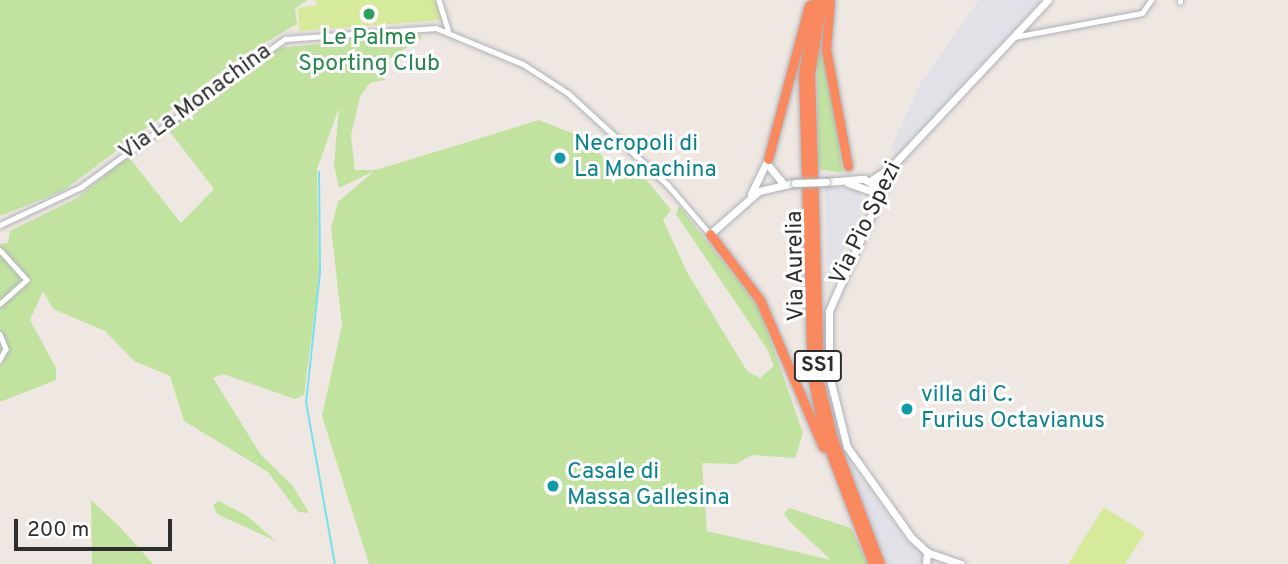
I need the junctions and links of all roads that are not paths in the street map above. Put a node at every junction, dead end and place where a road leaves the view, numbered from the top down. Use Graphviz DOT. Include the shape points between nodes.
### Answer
graph roads {
  1 [pos="439,0"];
  2 [pos="813,0"];
  3 [pos="822,0"];
  4 [pos="830,0"];
  5 [pos="1048,0"];
  6 [pos="1151,0"];
  7 [pos="448,30"];
  8 [pos="1014,37"];
  9 [pos="768,159"];
  10 [pos="893,165"];
  11 [pos="848,166"];
  12 [pos="867,180"];
  13 [pos="841,182"];
  14 [pos="783,184"];
  15 [pos="865,191"];
  16 [pos="878,191"];
  17 [pos="747,201"];
  18 [pos="870,208"];
  19 [pos="0,225"];
  20 [pos="710,234"];
  21 [pos="0,250"];
  22 [pos="0,304"];
  23 [pos="0,334"];
  24 [pos="0,360"];
  25 [pos="839,477"];
  26 [pos="926,552"];
  27 [pos="873,564"];
  28 [pos="880,564"];
  29 [pos="926,564"];
  30 [pos="961,564"];
  1 -- 7 [label="street"];
  2 -- 9 [label="highway"];
  2 -- 25 [label="highway, Via Aurelia / SS1" via="803,75 810,354 818,413"];
  3 -- 28 [label="highway, Via Aurelia / SS1" via="810,73 819,375 829,429"];
  4 -- 11 [label="highway" via="827,49"];
  5 -- 8 [label="street, Via Pio Spezi"];
  6 -- 8 [label="street" via="1147,10"];
  7 -- 19 [label="street, Via La Monachina" via="285,39 87,183"];
  7 -- 20 [label="street" via="568,93 668,184"];
  8 -- 10 [label="street, Via Pio Spezi"];
  9 -- 14 [label="street" via="770,174"];
  9 -- 17 [label="street"];
  10 -- 12 [label="street"];
  10 -- 16 [label="street, Via Pio Spezi"];
  11 -- 12 [label="street"];
  11 -- 13 [label="street"];
  12 -- 13 [label="street"];
  12 -- 16 [label="street"];
  13 -- 14 [label="street, bridge"];
  13 -- 15 [label="street"];
  14 -- 17 [label="street"];
  15 -- 16 [label="street"];
  15 -- 18 [label="street"];
  16 -- 18 [label="street, Via Pio Spezi"];
  17 -- 20 [label="street"];
  18 -- 26 [label="street, Via Pio Spezi" via="828,318 838,421 864,474"];
  20 -- 25 [label="highway" via="760,300 801,404"];
  21 -- 22 [label="street" via="27,280"];
  23 -- 24 [label="street" via="6,349"];
  25 -- 27 [label="highway, Via Aurelia / SS1"];
  26 -- 29 [label="street"];
  26 -- 30 [label="street"];
}
